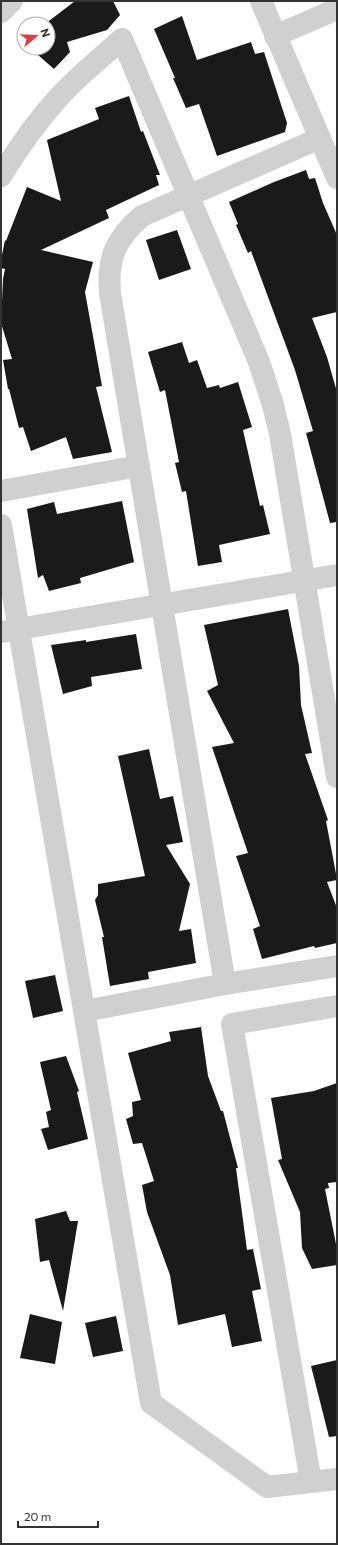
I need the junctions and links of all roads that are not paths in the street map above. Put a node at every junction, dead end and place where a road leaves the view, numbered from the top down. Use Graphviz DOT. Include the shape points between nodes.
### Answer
graph roads {
  1 [pos="12,1"];
  2 [pos="261,1"];
  3 [pos="337,9"];
  4 [pos="1,12"];
  5 [pos="275,36"];
  6 [pos="320,138"];
  7 [pos="1,176"];
  8 [pos="337,178"];
  9 [pos="187,195"];
  10 [pos="139,466"];
  11 [pos="1,490"];
  12 [pos="1,525"];
  13 [pos="337,575"];
  14 [pos="305,581"];
  15 [pos="163,605"];
  16 [pos="10,630"];
  17 [pos="337,777"];
  18 [pos="337,966"];
  19 [pos="225,984"];
  20 [pos="337,1006"];
  21 [pos="85,1011"];
  22 [pos="337,1479"];
  23 [pos="311,1482"];
  1 -- 4 [label="street"];
  2 -- 5 [label="street"];
  3 -- 5 [label="street"];
  5 -- 6 [label="street"];
  6 -- 8 [label="street"];
  6 -- 9 [label="street"];
  7 -- 9 [label="street" via="26,136 59,96 122,39"];
  9 -- 10 [label="street" via="142,216 120,241 110,264 110,293"];
  9 -- 14 [label="street" via="258,362 273,405"];
  10 -- 11 [label="street"];
  10 -- 15 [label="street"];
  12 -- 16 [label="street"];
  13 -- 14 [label="street"];
  14 -- 15 [label="street"];
  14 -- 17 [label="street"];
  15 -- 16 [label="street"];
  15 -- 19 [label="street"];
  16 -- 21 [label="street"];
  18 -- 19 [label="street"];
  19 -- 21 [label="street"];
  20 -- 23 [label="street" via="232,1024"];
  21 -- 23 [label="street" via="151,1403 267,1487"];
  22 -- 23 [label="street"];
}
